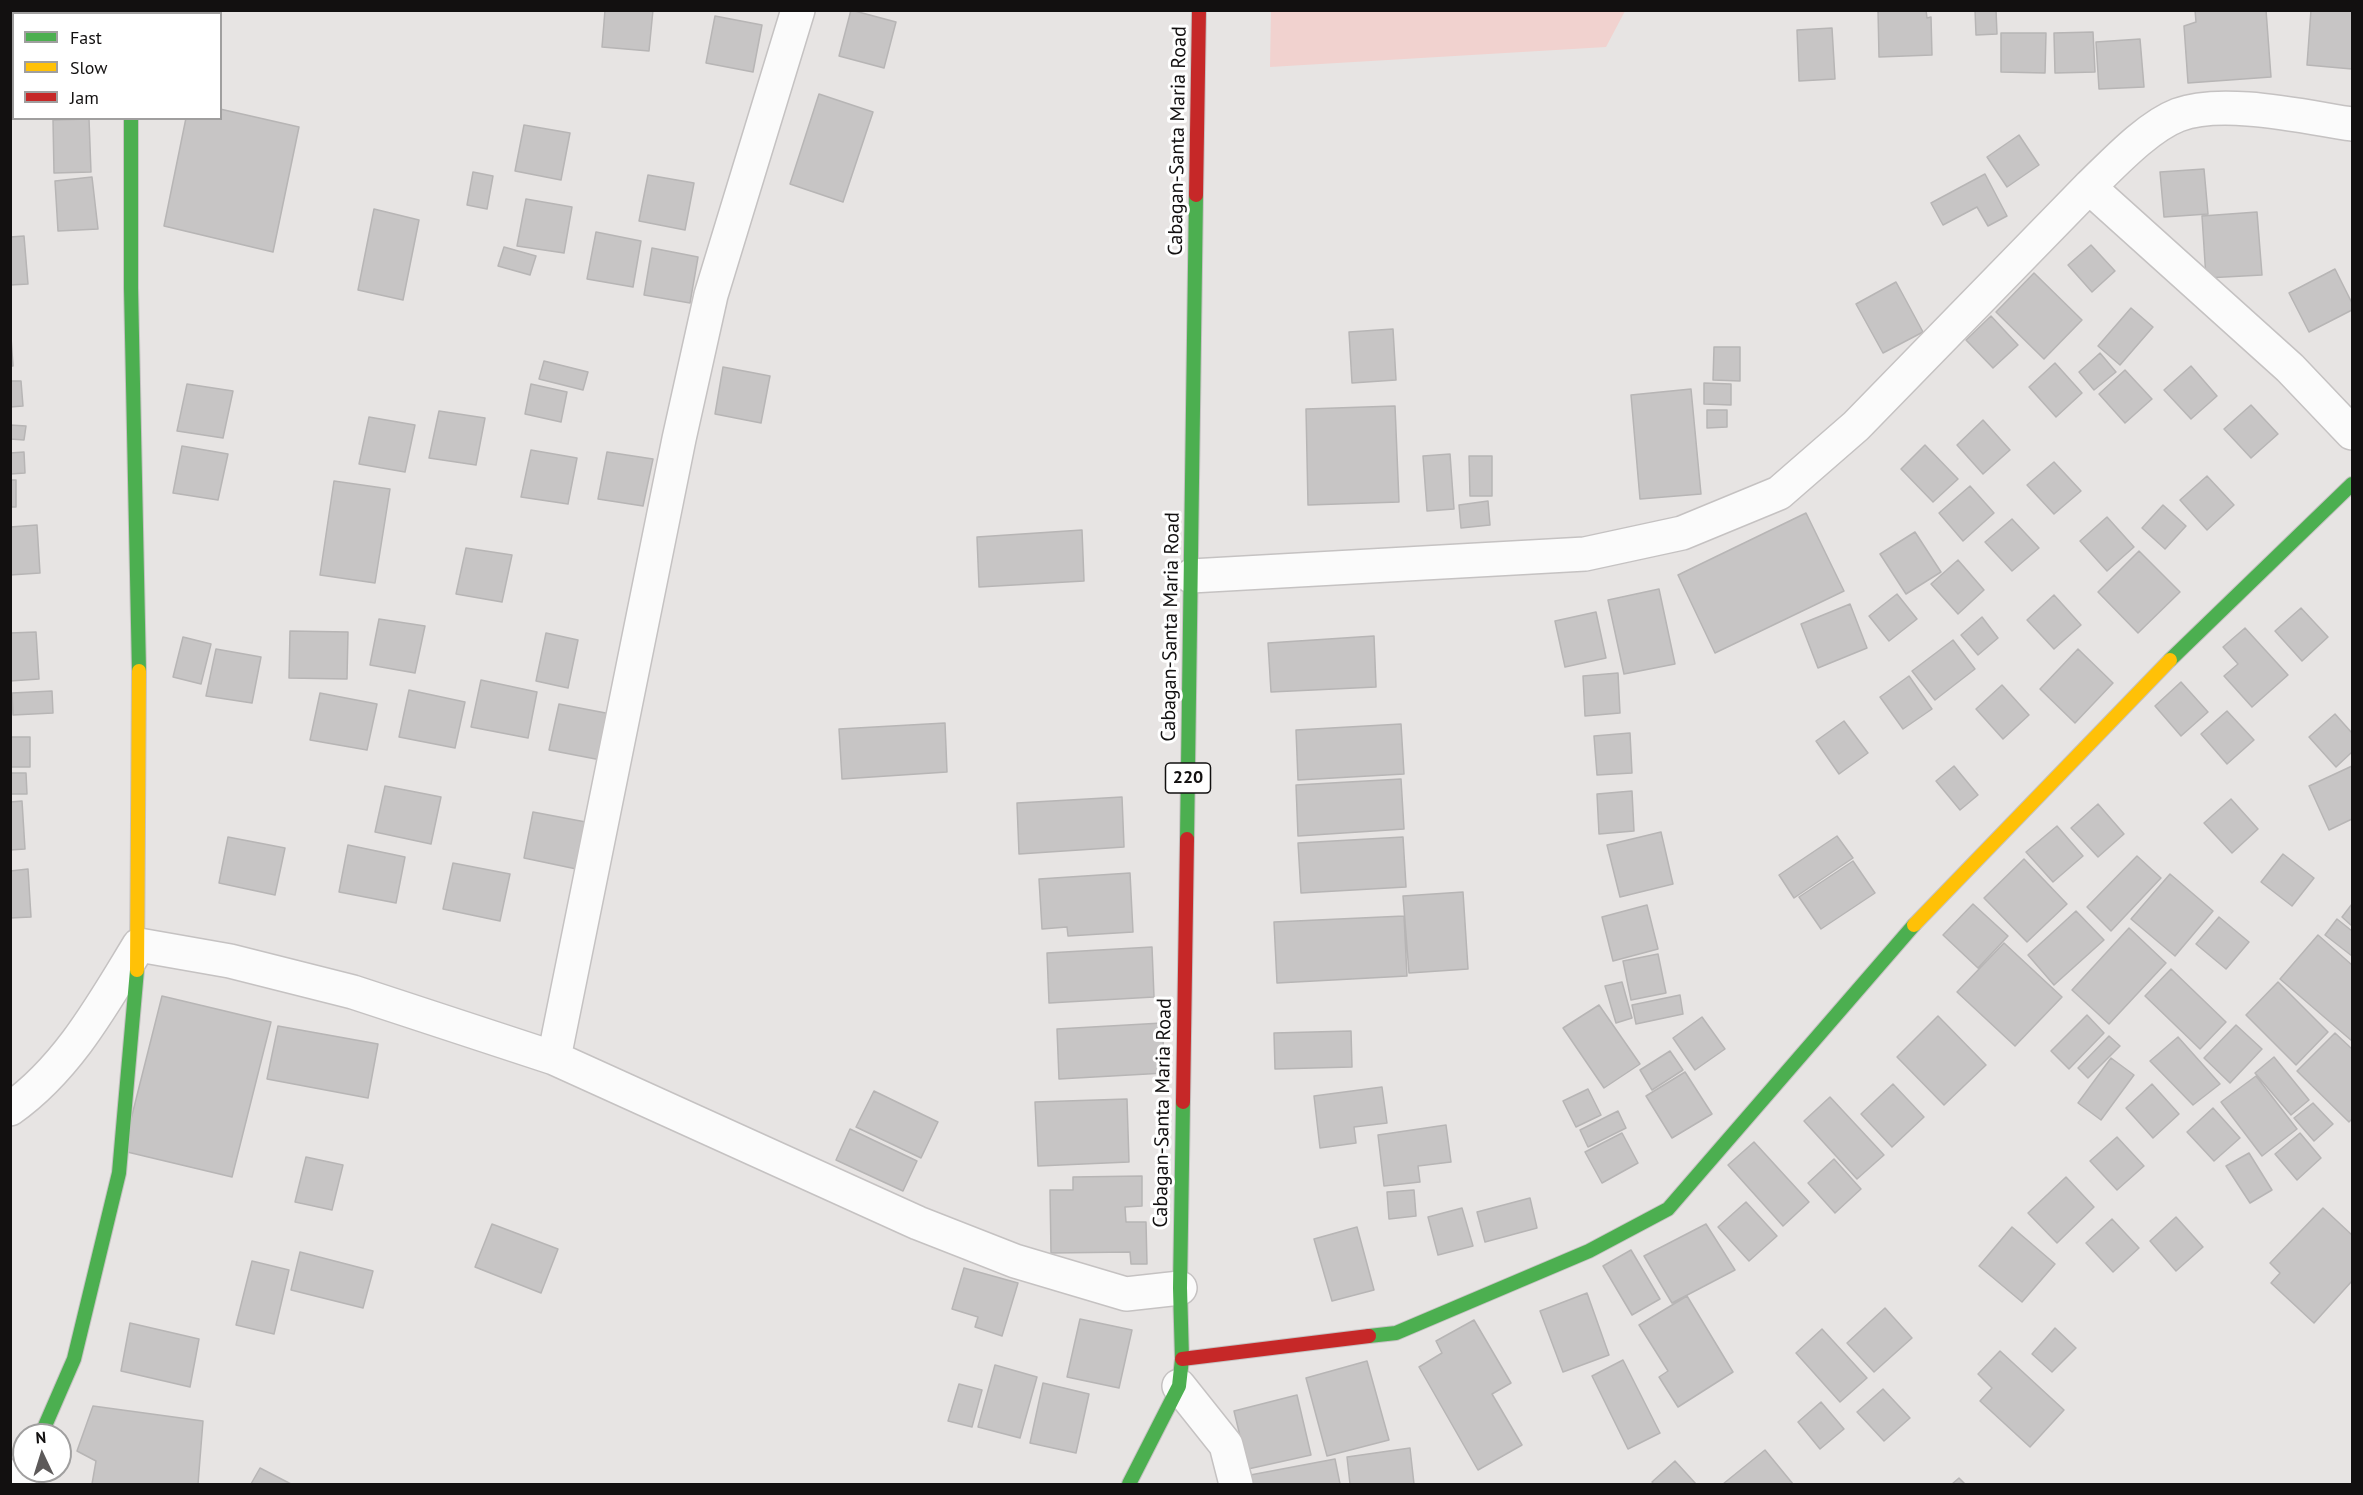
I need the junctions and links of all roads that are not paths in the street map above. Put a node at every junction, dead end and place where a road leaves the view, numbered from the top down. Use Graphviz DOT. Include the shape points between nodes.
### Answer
graph roads {
  1 [pos="798,10"];
  2 [pos="1199,10"];
  3 [pos="131,120"];
  4 [pos="2352,124"];
  5 [pos="2089,187"];
  6 [pos="2352,433"];
  7 [pos="2352,484"];
  8 [pos="1191,576"];
  9 [pos="139,945"];
  10 [pos="554,1058"];
  11 [pos="10,1108"];
  12 [pos="1180,1288"];
  13 [pos="1180,1372"];
  14 [pos="46,1423"];
  15 [pos="1129,1485"];
  16 [pos="1236,1485"];
  1 -- 10 [label="street" via="711,295"];
  2 -- 8 [label="street, Cabagan-Santa Maria Road / 220"];
  3 -- 9 [label="street"];
  4 -- 5 [label="street" via="2230,106 2178,115 2138,140"];
  5 -- 6 [label="street" via="2290,368"];
  5 -- 8 [label="street" via="1856,426 1779,493 1682,533 1585,554"];
  7 -- 13 [label="street" via="2160,670 1910,930 1668,1209 1589,1251 1396,1333"];
  8 -- 12 [label="street, Cabagan-Santa Maria Road / 220"];
  9 -- 10 [label="street" via="353,992"];
  9 -- 11 [label="street" via="86,1033 25,1098"];
  9 -- 14 [label="street" via="119,1173 74,1359"];
  10 -- 12 [label="street" via="918,1223 1015,1261 1126,1294"];
  12 -- 13 [label="street, Cabagan-Santa Maria Road / 220"];
  13 -- 15 [label="street, Cabagan-Santa Maria Road / 220"];
  13 -- 16 [label="street" via="1226,1445"];
}
